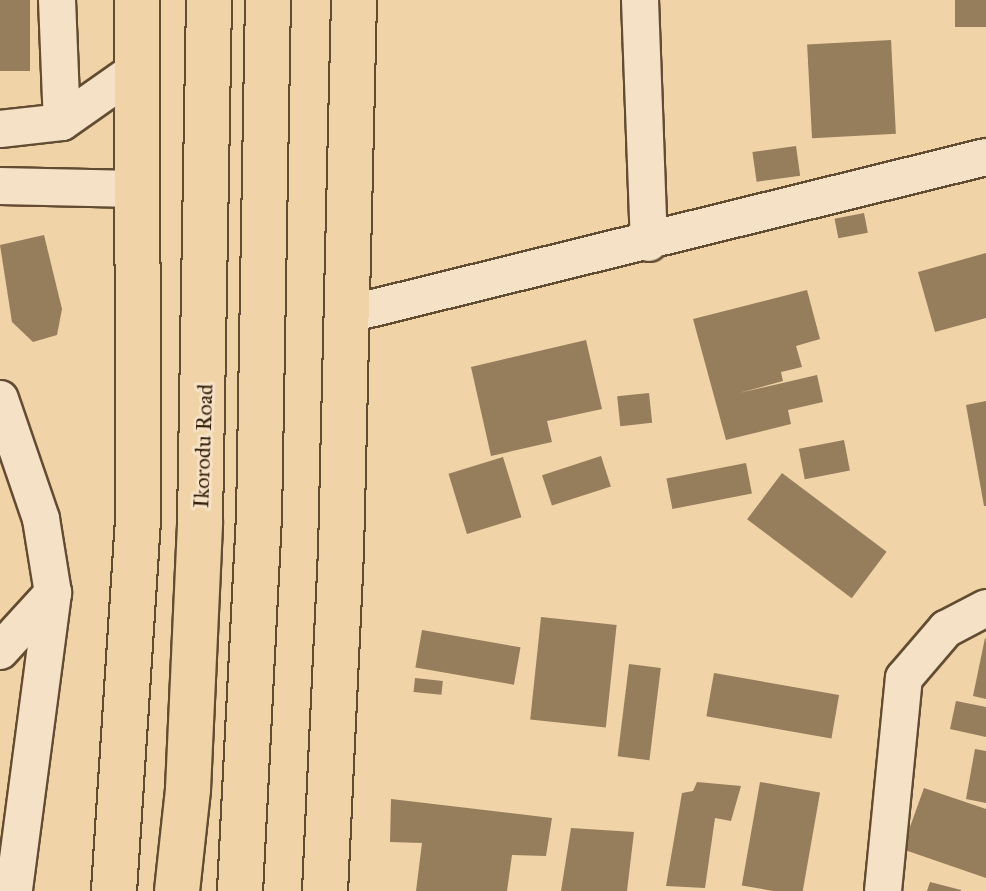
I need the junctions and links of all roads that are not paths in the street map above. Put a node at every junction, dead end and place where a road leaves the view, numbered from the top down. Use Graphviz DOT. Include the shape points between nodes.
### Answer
graph roads {
  1 [pos="57,0"];
  2 [pos="137,0"];
  3 [pos="209,0"];
  4 [pos="268,0"];
  5 [pos="354,0"];
  6 [pos="640,0"];
  7 [pos="136,70"];
  8 [pos="62,122"];
  9 [pos="0,129"];
  10 [pos="986,157"];
  11 [pos="0,186"];
  12 [pos="136,189"];
  13 [pos="649,243"];
  14 [pos="349,314"];
  15 [pos="0,399"];
  16 [pos="53,593"];
  17 [pos="986,608"];
  18 [pos="0,651"];
  19 [pos="14,891"];
  20 [pos="114,891"];
  21 [pos="177,891"];
  22 [pos="240,891"];
  23 [pos="325,891"];
  24 [pos="883,891"];
  1 -- 8 [label="street"];
  2 -- 7 [label="main road"];
  3 -- 21 [label="main road, Ikorodu Road" via="201,505 188,789"];
  4 -- 22 [label="main road" via="259,519"];
  5 -- 14 [label="main road"];
  6 -- 13 [label="street"];
  7 -- 8 [label="street"];
  7 -- 12 [label="main road"];
  8 -- 9 [label="street"];
  10 -- 13 [label="street"];
  11 -- 12 [label="street"];
  12 -- 20 [label="main road" via="138,517"];
  13 -- 14 [label="street"];
  14 -- 23 [label="main road"];
  15 -- 16 [label="street" via="41,519"];
  16 -- 18 [label="street"];
  16 -- 19 [label="street"];
  17 -- 24 [label="street" via="946,629 904,678"];
}
